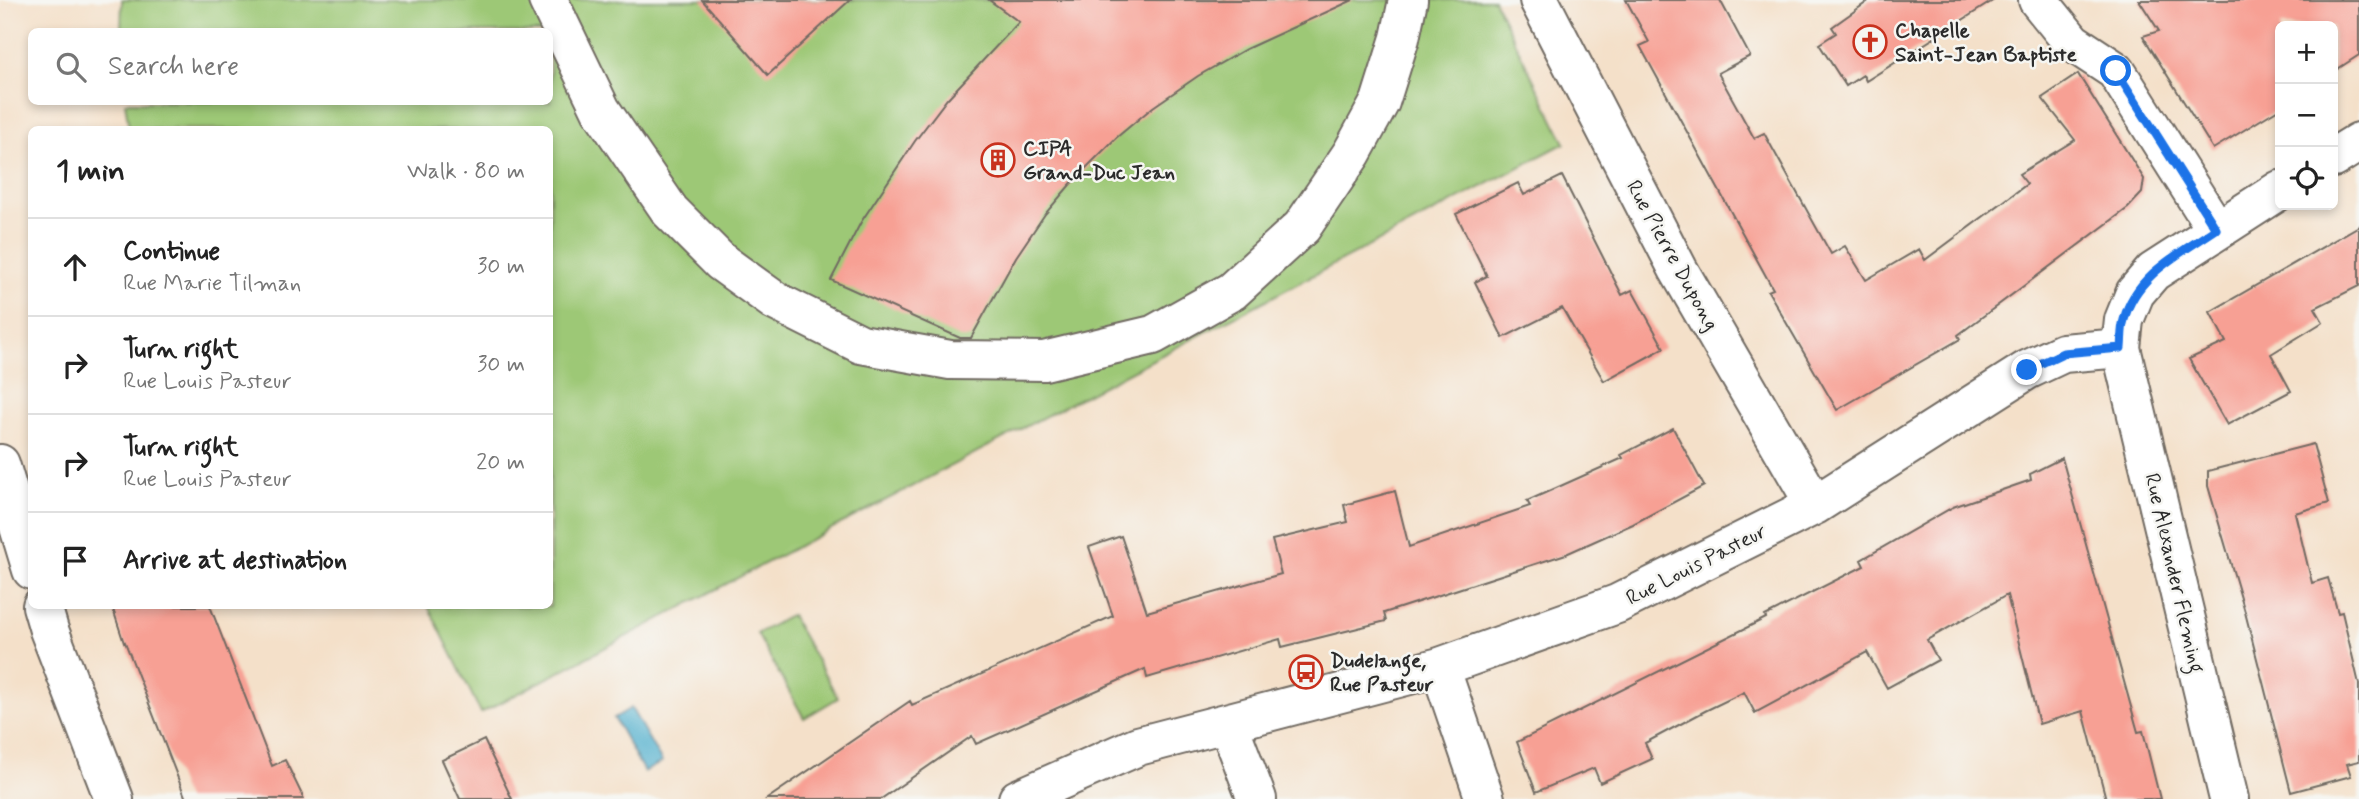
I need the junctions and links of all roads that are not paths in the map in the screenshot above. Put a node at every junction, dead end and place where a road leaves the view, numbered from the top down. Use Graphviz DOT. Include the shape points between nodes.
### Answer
graph roads {
  1 [pos="548,0"];
  2 [pos="1408,0"];
  3 [pos="1539,0"];
  4 [pos="2038,0"];
  5 [pos="2359,142"];
  6 [pos="2338,155"];
  7 [pos="2275,193"];
  8 [pos="2216,229"];
  9 [pos="2121,348"];
  10 [pos="0,464"];
  11 [pos="1815,505"];
  12 [pos="28,557"];
  13 [pos="43,609"];
  14 [pos="1440,667"];
  15 [pos="1228,723"];
  16 [pos="114,799"];
  17 [pos="1018,799"];
  18 [pos="1257,799"];
  19 [pos="1485,799"];
  20 [pos="2229,799"];
  1 -- 2 [label="street" via="601,110 670,211 721,262 775,302 861,344 950,360 1045,361 1153,335 1232,291 1302,227 1380,102"];
  3 -- 11 [label="street, Rue Pierre Dupong" via="1678,269"];
  4 -- 8 [label="street" via="2072,42 2116,71"];
  5 -- 6 [label="street"];
  7 -- 8 [label="street"];
  8 -- 9 [label="street" via="2153,272 2136,293 2124,320"];
  9 -- 11 [label="street, Rue Louis Pasteur" via="2063,353 2027,370"];
  9 -- 20 [label="street, Rue Alexander Fleming"];
  10 -- 12 [label="street"];
  11 -- 14 [label="street, Rue Louis Pasteur" via="1617,604"];
  13 -- 16 [label="street"];
  14 -- 15 [label="street, Rue Louis Pasteur"];
  14 -- 19 [label="street"];
  15 -- 17 [label="street, Rue Louis Pasteur" via="1138,747"];
  15 -- 18 [label="street"];
}
